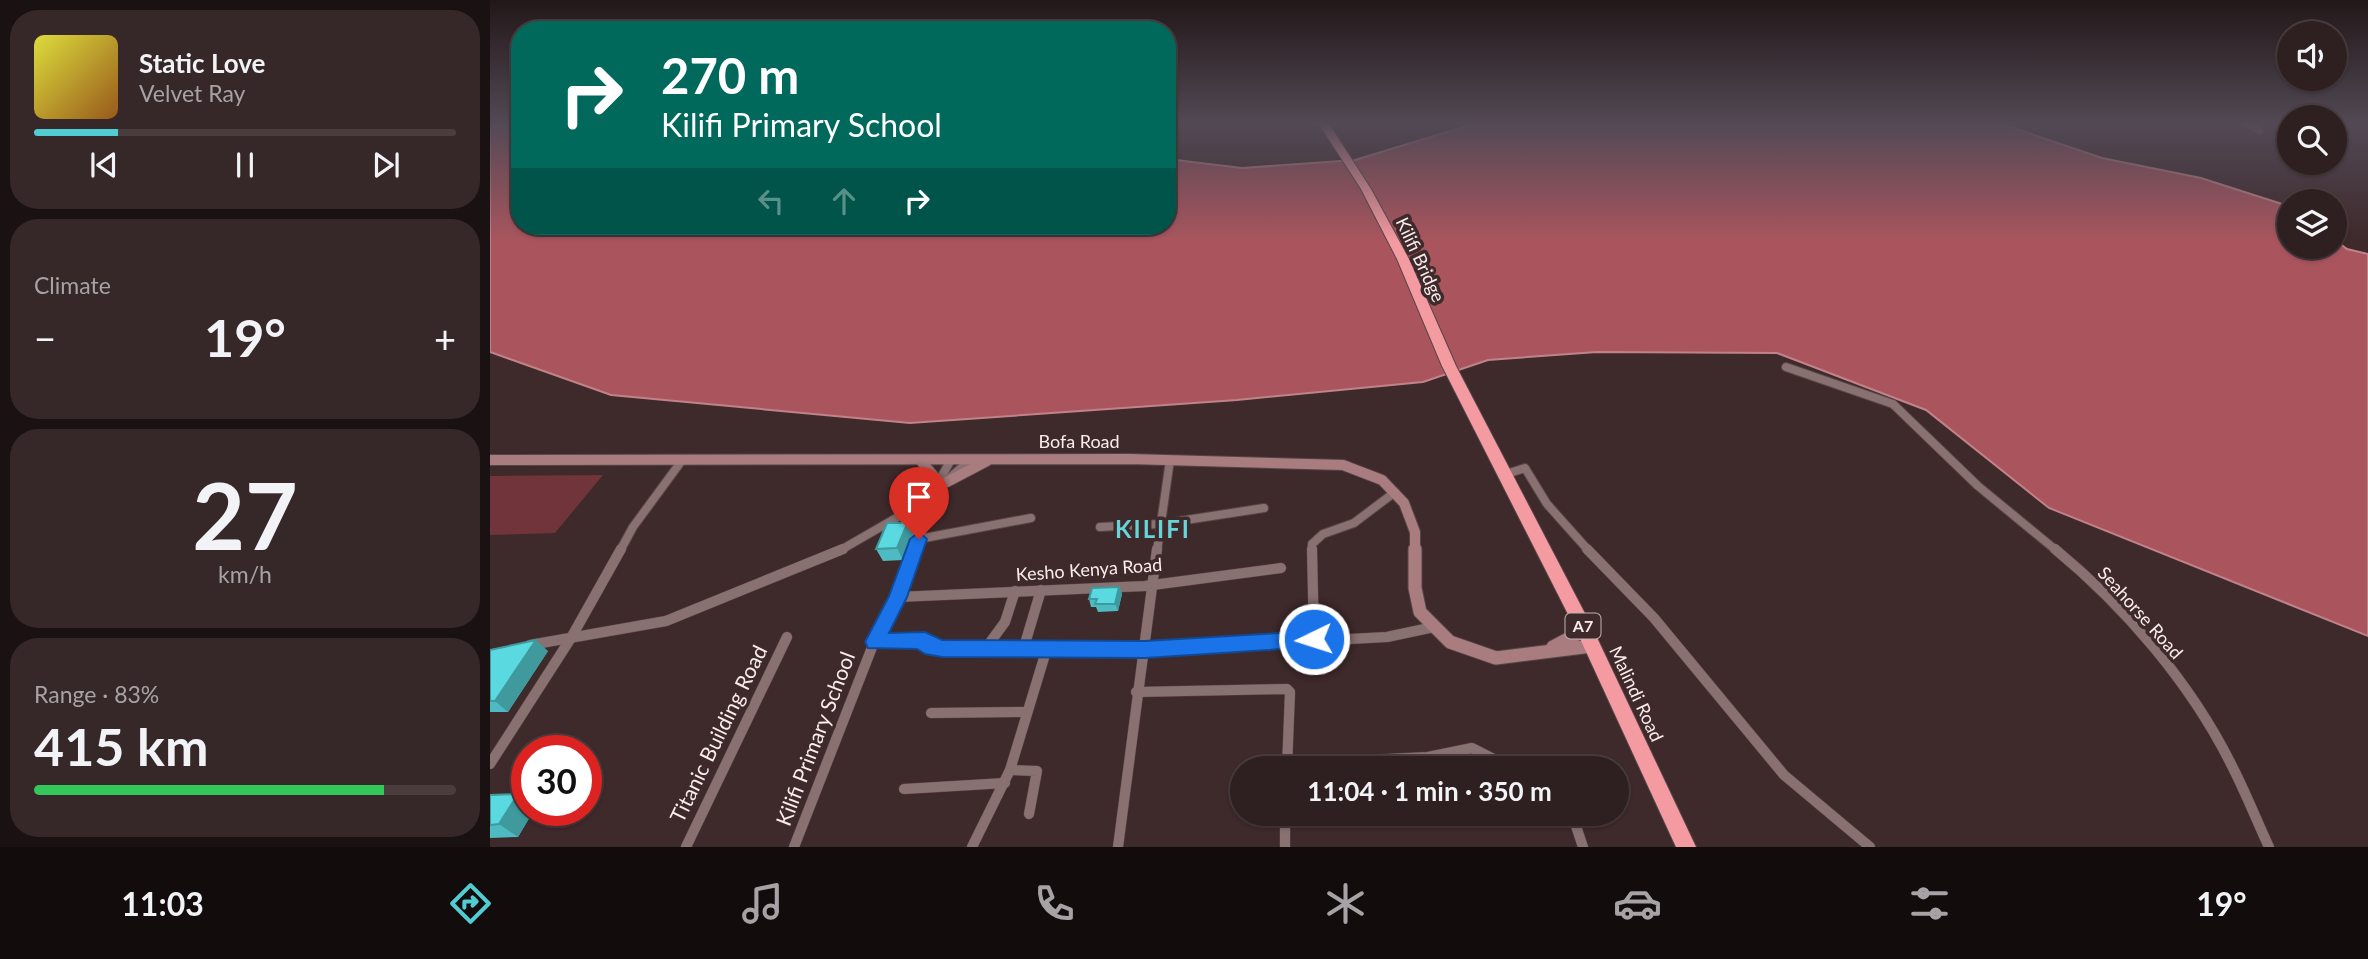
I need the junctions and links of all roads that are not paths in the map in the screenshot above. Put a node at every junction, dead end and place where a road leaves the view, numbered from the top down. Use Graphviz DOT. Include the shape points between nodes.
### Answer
graph roads {
  1 [pos="1350,164"];
  2 [pos="1787,367"];
  3 [pos="1472,409"];
  4 [pos="683,459"];
  5 [pos="989,459"];
  6 [pos="490,460"];
  7 [pos="920,460"];
  8 [pos="951,460"];
  9 [pos="1171,460"];
  10 [pos="970,461"];
  11 [pos="1506,474"];
  12 [pos="938,487"];
  13 [pos="1395,492"];
  14 [pos="1264,508"];
  15 [pos="1031,518"];
  16 [pos="1160,524"];
  17 [pos="1100,527"];
  18 [pos="919,539"];
  19 [pos="1281,568"];
  20 [pos="1153,583"];
  21 [pos="1041,590"];
  22 [pos="1014,591"];
  23 [pos="898,597"];
  24 [pos="1434,627"];
  25 [pos="787,637"];
  26 [pos="571,638"];
  27 [pos="1588,638"];
  28 [pos="1314,639"];
  29 [pos="875,642"];
  30 [pos="1024,647"];
  31 [pos="519,648"];
  32 [pos="986,648"];
  33 [pos="1047,648"];
  34 [pos="1145,649"];
  35 [pos="1136,692"];
  36 [pos="1027,712"];
  37 [pos="931,713"];
  38 [pos="1287,756"];
  39 [pos="1433,756"];
  40 [pos="1488,756"];
  41 [pos="490,764"];
  42 [pos="1010,770"];
  43 [pos="1005,783"];
  44 [pos="904,789"];
  45 [pos="1029,814"];
  46 [pos="1285,826"];
  47 [pos="1576,826"];
  48 [pos="686,847"];
  49 [pos="794,847"];
  50 [pos="972,847"];
  51 [pos="1118,847"];
  52 [pos="1284,847"];
  53 [pos="1583,847"];
  54 [pos="1686,847"];
  55 [pos="1870,847"];
  56 [pos="2269,847"];
  1 -- 3 [label="highway, Kilifi Bridge / A7" via="1403,259"];
  2 -- 56 [label="street, Seahorse Road" via="1893,404 2075,566 2157,652 2230,762"];
  3 -- 11 [label="highway, Malindi Road / A7"];
  4 -- 6 [label="street, Bofa Road"];
  4 -- 7 [label="street, Bofa Road"];
  4 -- 26 [label="street" via="633,527"];
  5 -- 9 [label="street, Bofa Road"];
  5 -- 10 [label="street, Bofa Road"];
  5 -- 12 [label="street"];
  7 -- 8 [label="street, Bofa Road"];
  7 -- 12 [label="street"];
  8 -- 10 [label="street, Bofa Road"];
  8 -- 12 [label="street, Kilifi Primary School"];
  9 -- 13 [label="street, Bofa Road" via="1343,465 1382,480"];
  9 -- 16 [label="street"];
  10 -- 12 [label="street"];
  11 -- 27 [label="highway, Malindi Road / A7"];
  11 -- 55 [label="street" via="1525,468 1555,515 1658,622 1786,777"];
  12 -- 18 [label="street, Kilifi Primary School"];
  12 -- 26 [label="street" via="876,533 727,597 666,621"];
  13 -- 24 [label="street, Bofa Road" via="1413,521 1420,612"];
  13 -- 28 [label="street" via="1355,522 1312,544"];
  14 -- 16 [label="street"];
  15 -- 18 [label="street"];
  16 -- 17 [label="street"];
  16 -- 20 [label="street"];
  18 -- 23 [label="street, Kilifi Primary School"];
  19 -- 20 [label="street, Kesho Kenya Road"];
  20 -- 21 [label="street, Kesho Kenya Road"];
  20 -- 34 [label="street"];
  21 -- 22 [label="street, Kesho Kenya Road"];
  21 -- 30 [label="street"];
  22 -- 23 [label="street, Kesho Kenya Road"];
  22 -- 32 [label="street" via="1005,622"];
  23 -- 29 [label="street, Kilifi Primary School"];
  24 -- 27 [label="street, Bofa Road" via="1450,642 1477,654 1513,658"];
  24 -- 28 [label="street" via="1387,638"];
  25 -- 48 [label="street, Titanic Building Road"];
  26 -- 31 [label="street"];
  26 -- 41 [label="street"];
  27 -- 54 [label="highway, Malindi Road / A7"];
  28 -- 34 [label="street"];
  29 -- 32 [label="street" via="925,640 929,647"];
  29 -- 49 [label="street, Kilifi Primary School"];
  30 -- 32 [label="street"];
  30 -- 33 [label="street"];
  33 -- 34 [label="street"];
  33 -- 36 [label="street"];
  34 -- 35 [label="street"];
  35 -- 38 [label="street" via="1287,689"];
  35 -- 51 [label="street"];
  36 -- 37 [label="street"];
  36 -- 42 [label="street"];
  39 -- 40 [label="street" via="1472,748"];
  42 -- 43 [label="street"];
  42 -- 45 [label="street" via="1037,771"];
  43 -- 44 [label="street"];
  43 -- 50 [label="street"];
  46 -- 52 [label="street"];
  47 -- 53 [label="street"];
}
